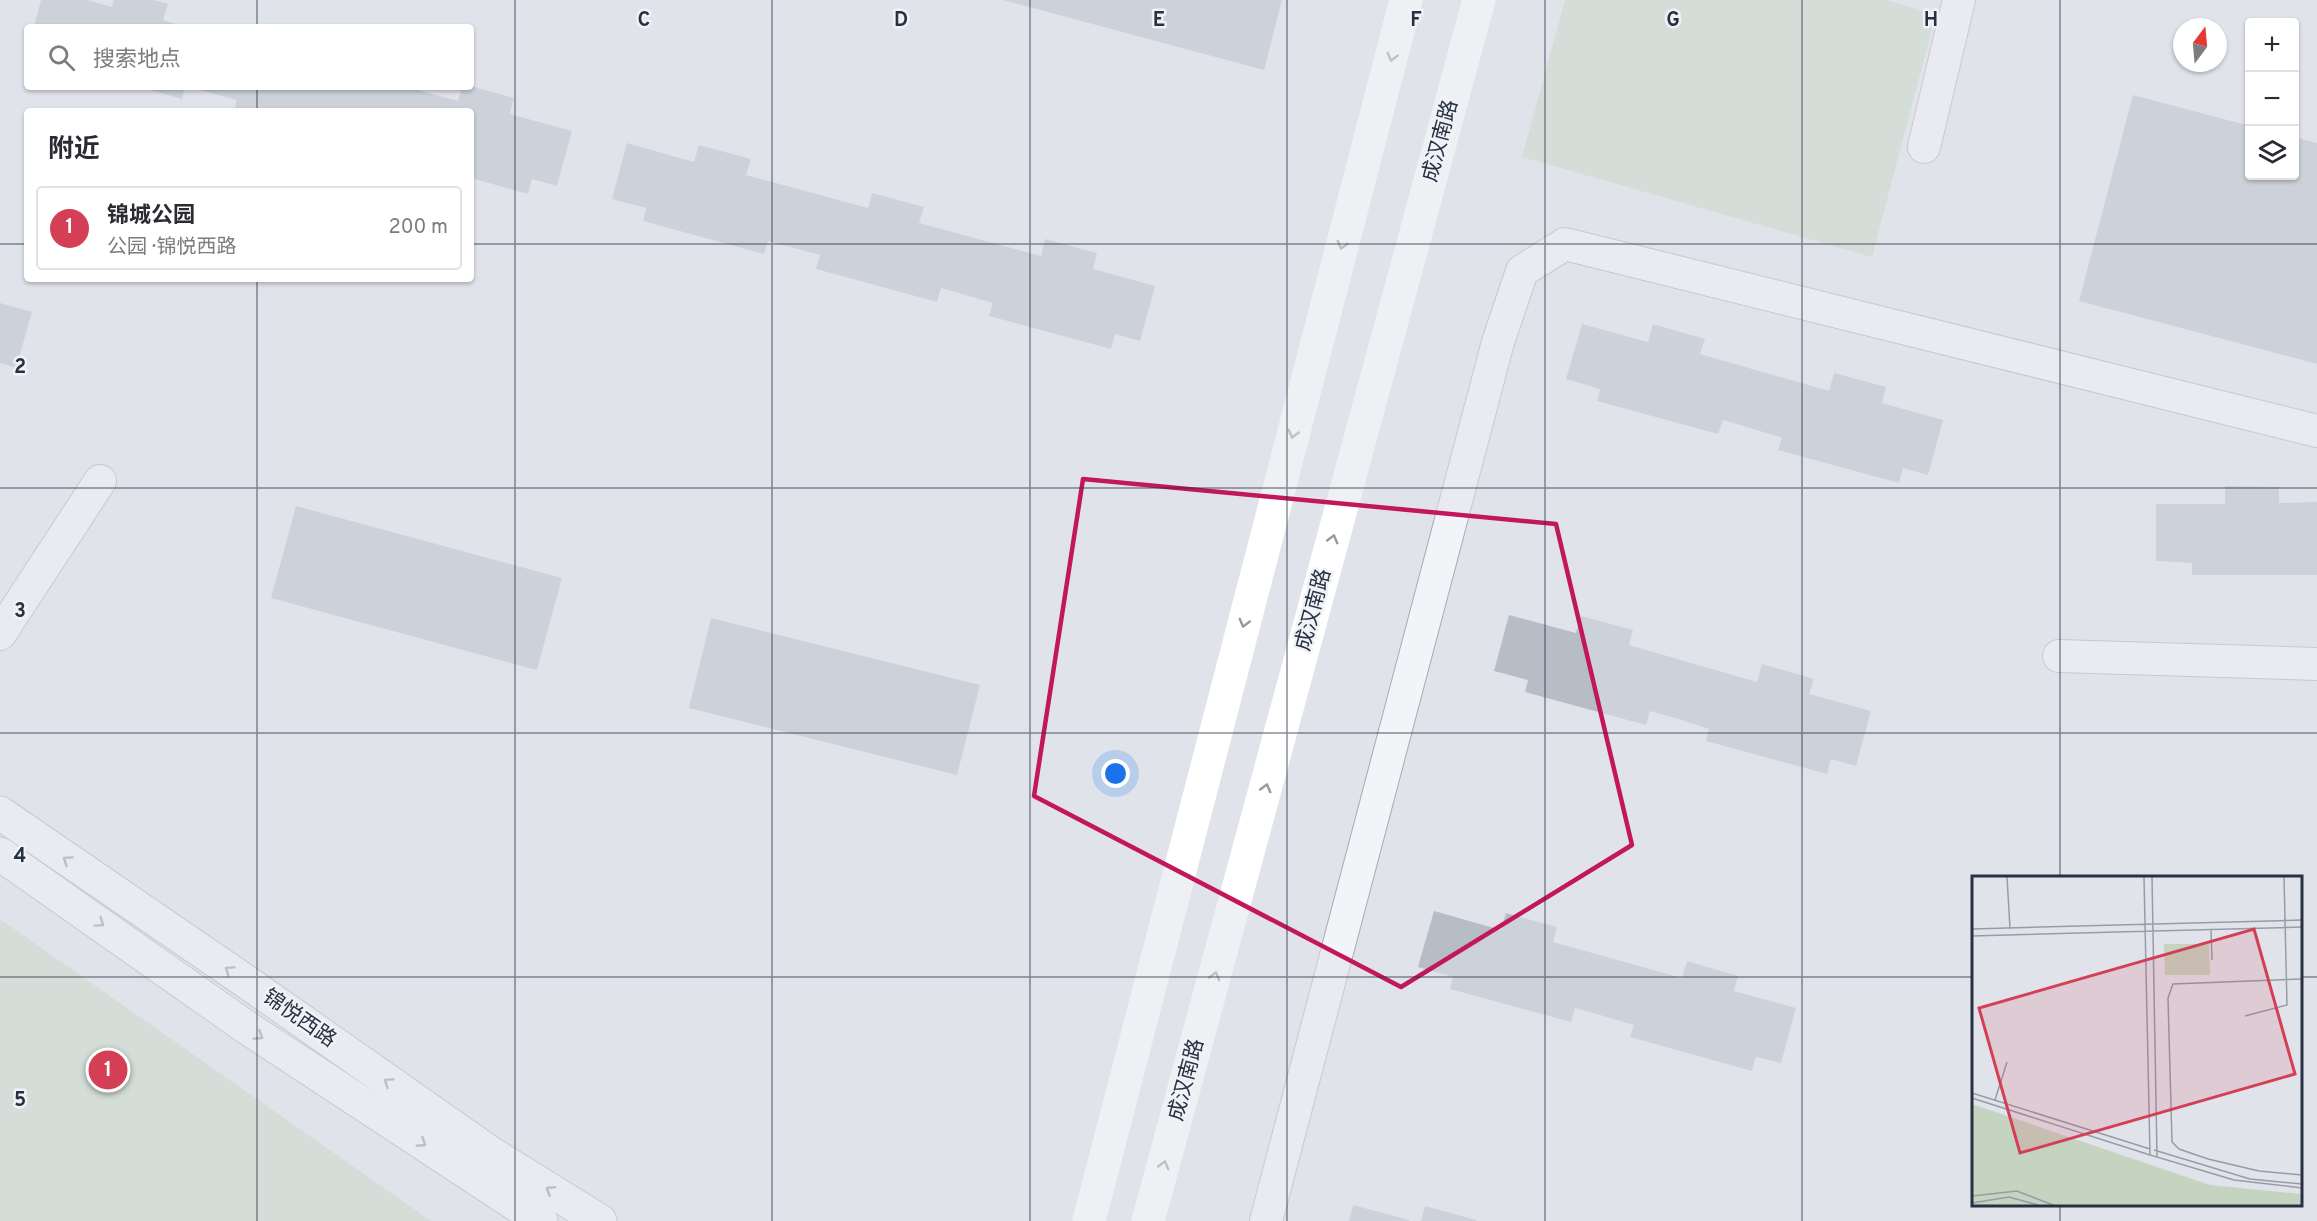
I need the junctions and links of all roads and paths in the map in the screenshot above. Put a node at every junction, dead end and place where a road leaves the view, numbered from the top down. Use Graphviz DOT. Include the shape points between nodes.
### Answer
graph roads {
  1 [pos="1406,0"];
  2 [pos="1479,0"];
  3 [pos="1959,0"];
  4 [pos="1924,147"];
  5 [pos="2317,431"];
  6 [pos="100,481"];
  7 [pos="0,634"];
  8 [pos="2059,656"];
  9 [pos="2317,664"];
  10 [pos="0,813"];
  11 [pos="0,854"];
  12 [pos="541,1221"];
  13 [pos="600,1221"];
  14 [pos="1089,1221"];
  15 [pos="1148,1221"];
  16 [pos="1266,1221"];
  1 -- 14 [label="main road, one-way"];
  15 -- 2 [label="main road, 成汉南路, one-way"];
  3 -- 4 [label="street"];
  5 -- 16 [label="street" via="1565,244 1521,271 1498,342"];
  6 -- 7 [label="street"];
  8 -- 9 [label="street"];
  13 -- 10 [label="street, 锦悦西路, one-way" via="489,1152"];
  11 -- 12 [label="street, 锦悦西路, one-way" via="246,1027"];
}
